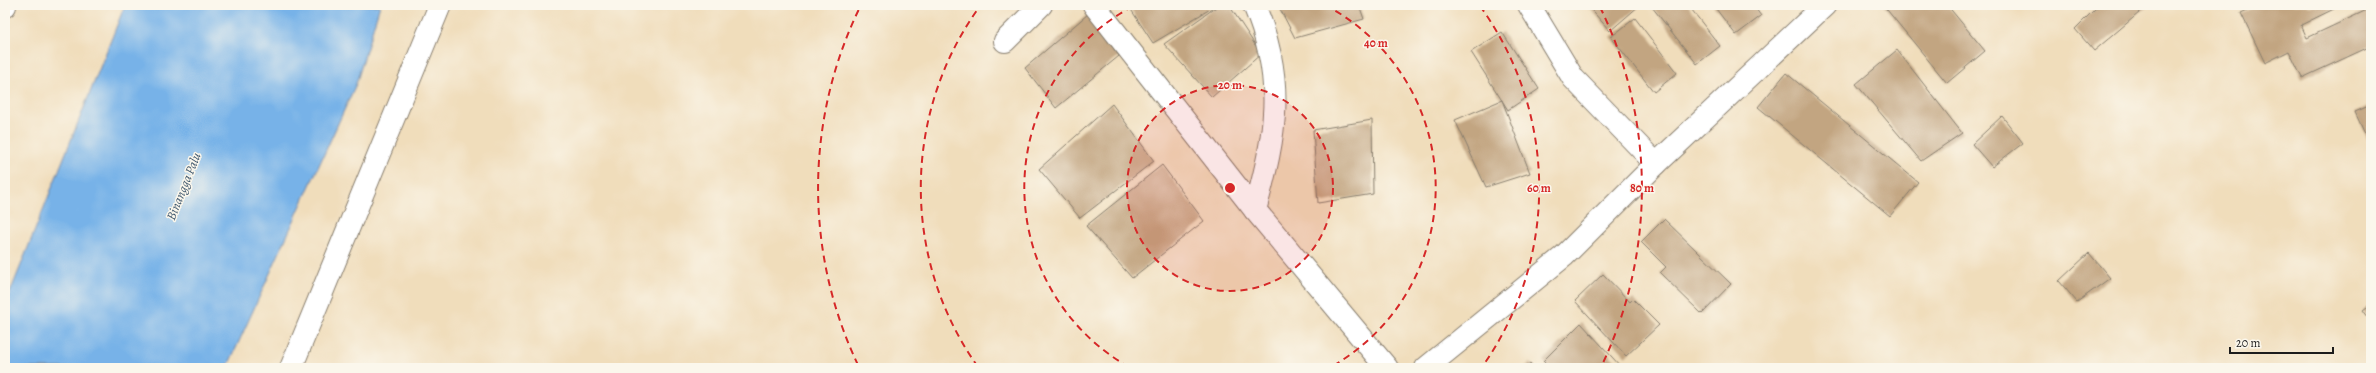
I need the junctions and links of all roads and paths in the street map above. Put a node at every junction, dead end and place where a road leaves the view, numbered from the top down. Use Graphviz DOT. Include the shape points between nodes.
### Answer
graph roads {
  1 [pos="440,5"];
  2 [pos="1041,5"];
  3 [pos="1094,5"];
  4 [pos="1254,5"];
  5 [pos="1529,5"];
  6 [pos="1825,5"];
  7 [pos="1005,40"];
  8 [pos="1656,164"];
  9 [pos="1254,210"];
  10 [pos="291,368"];
  11 [pos="1387,368"];
  12 [pos="1426,368"];
  1 -- 10 [label="street"];
  2 -- 7 [label="street"];
  3 -- 9 [label="street"];
  4 -- 9 [label="street" via="1265,33 1273,72 1276,111 1269,159"];
  5 -- 8 [label="street" via="1572,78"];
  6 -- 8 [label="street"];
  8 -- 12 [label="street" via="1564,256"];
  9 -- 11 [label="street"];
}
